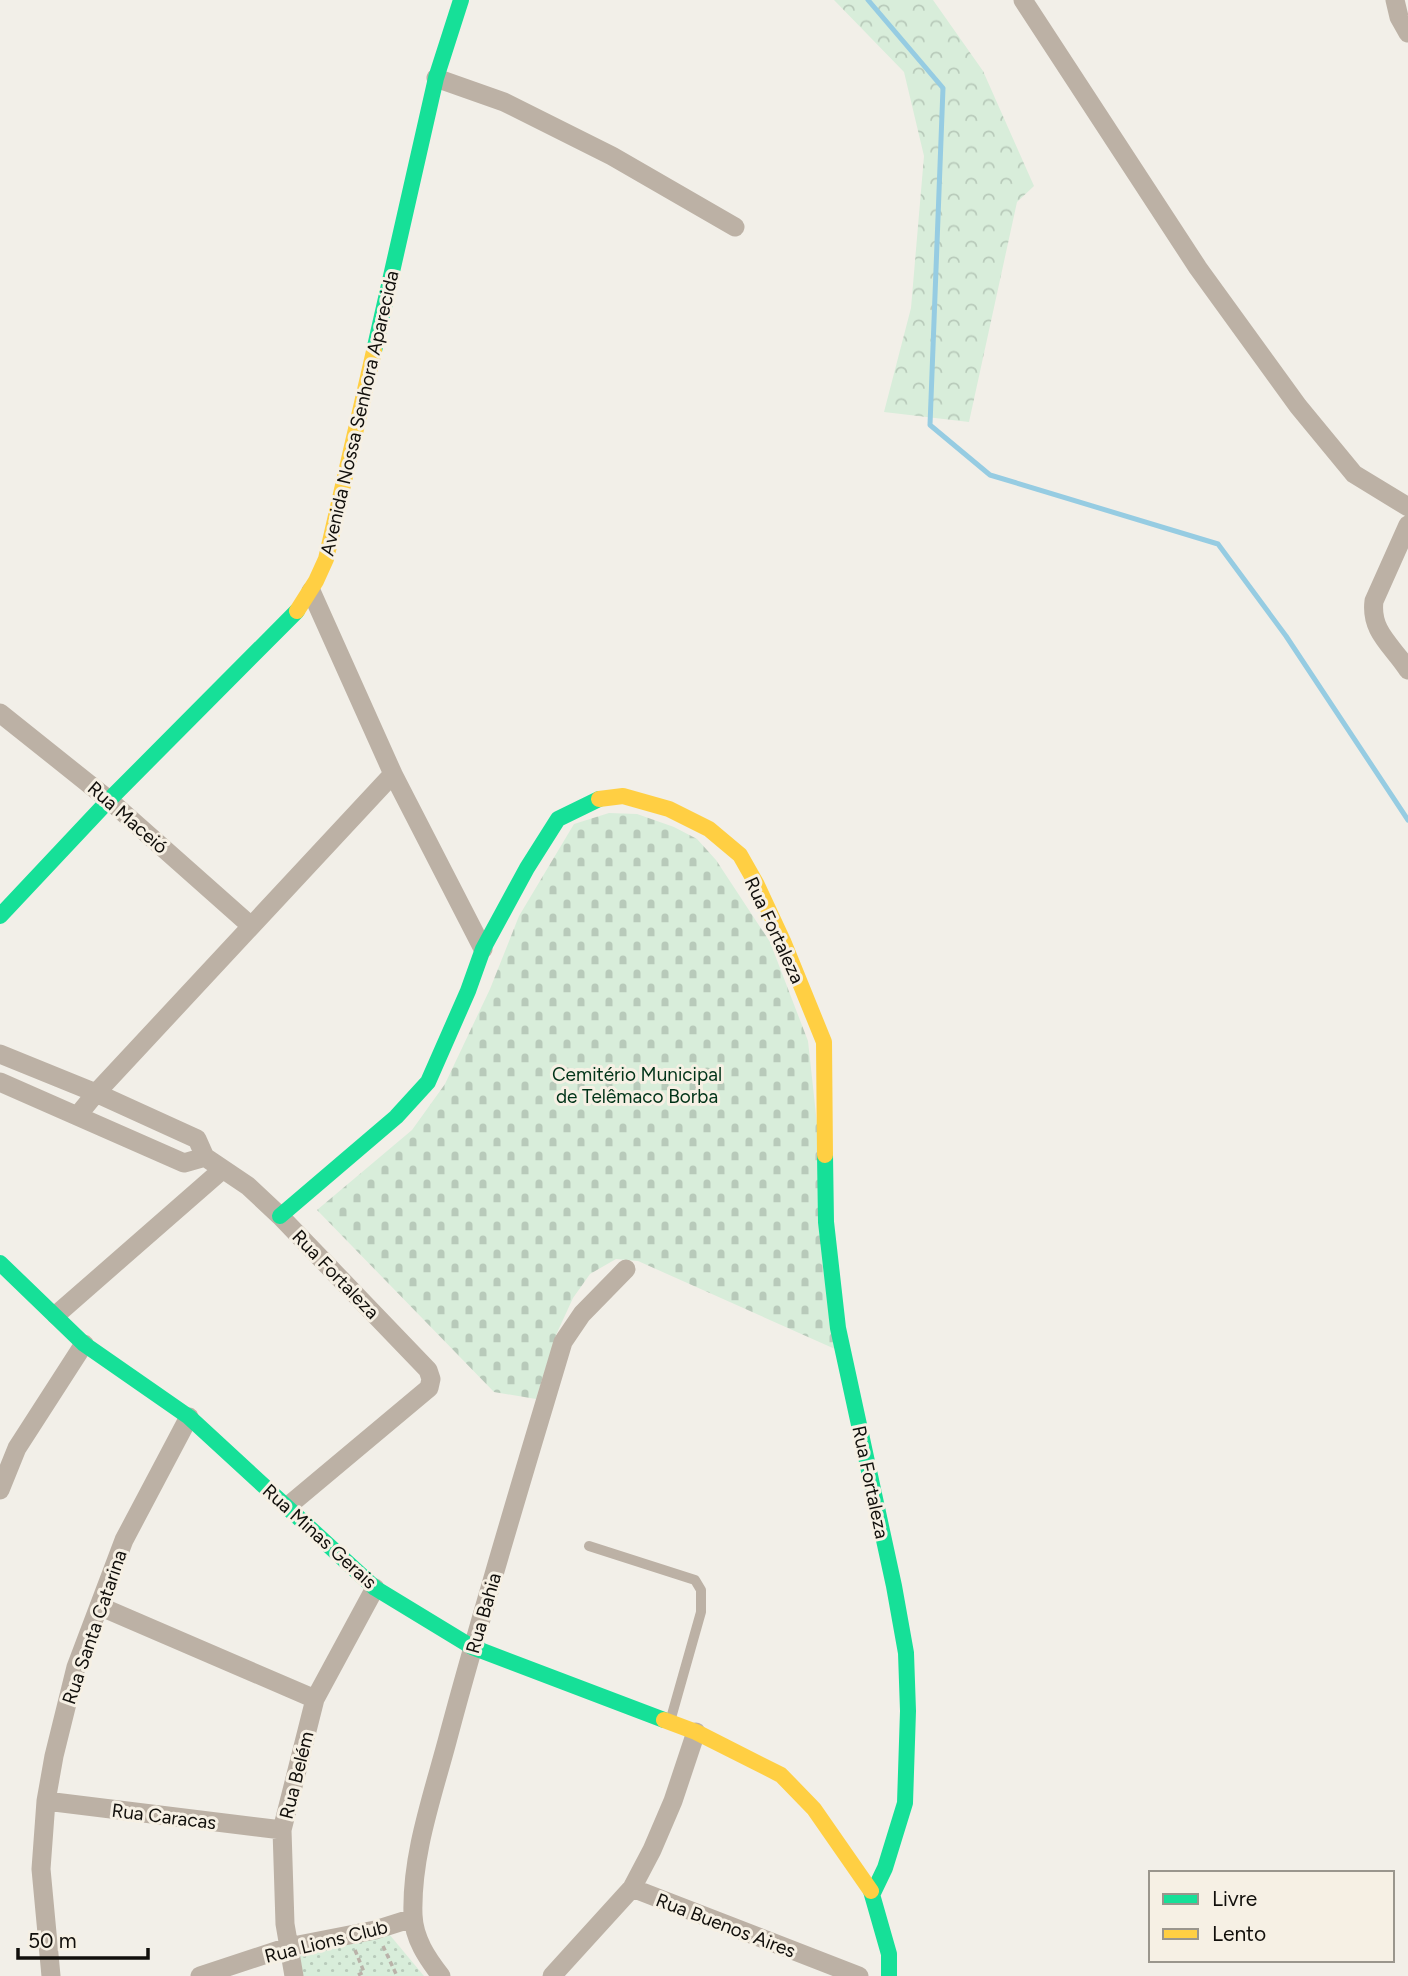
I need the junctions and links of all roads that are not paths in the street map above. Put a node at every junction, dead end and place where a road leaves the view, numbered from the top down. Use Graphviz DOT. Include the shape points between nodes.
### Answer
graph roads {
  1 [pos="461,0"];
  2 [pos="1023,0"];
  3 [pos="1395,0"];
  4 [pos="1408,33"];
  5 [pos="436,78"];
  6 [pos="734,227"];
  7 [pos="1408,507"];
  8 [pos="1408,525"];
  9 [pos="311,591"];
  10 [pos="1405,660"];
  11 [pos="0,713"];
  12 [pos="393,774"];
  13 [pos="109,800"];
  14 [pos="0,916"];
  15 [pos="251,926"];
  16 [pos="483,949"];
  17 [pos="0,1054"];
  18 [pos="0,1082"];
  19 [pos="96,1093"];
  20 [pos="78,1115"];
  21 [pos="205,1157"];
  22 [pos="223,1168"];
  23 [pos="279,1216"];
  24 [pos="0,1263"];
  25 [pos="626,1269"];
  26 [pos="56,1315"];
  27 [pos="84,1344"];
  28 [pos="189,1418"];
  29 [pos="0,1490"];
  30 [pos="288,1506"];
  31 [pos="589,1546"];
  32 [pos="375,1588"];
  33 [pos="99,1606"];
  34 [pos="472,1647"];
  35 [pos="315,1699"];
  36 [pos="669,1722"];
  37 [pos="696,1732"];
  38 [pos="46,1801"];
  39 [pos="282,1830"];
  40 [pos="632,1888"];
  41 [pos="873,1893"];
  42 [pos="413,1918"];
  43 [pos="288,1947"];
  44 [pos="51,1976"];
  45 [pos="200,1976"];
  46 [pos="294,1976"];
  47 [pos="441,1976"];
  48 [pos="552,1976"];
  49 [pos="859,1976"];
  50 [pos="889,1976"];
  1 -- 5 [label="street, Avenida Nossa Senhora Aparecida"];
  2 -- 7 [label="street" via="1198,268 1298,406 1354,474"];
  3 -- 4 [label="street"];
  5 -- 6 [label="street" via="504,102 612,156"];
  5 -- 9 [label="street, Avenida Nossa Senhora Aparecida" via="326,559"];
  8 -- 10 [label="street" via="1372,614 1376,629"];
  9 -- 12 [label="street"];
  9 -- 13 [label="street, Avenida Nossa Senhora Aparecida"];
  11 -- 13 [label="street, Rua Maceió"];
  12 -- 15 [label="street"];
  12 -- 16 [label="street"];
  13 -- 14 [label="street, Avenida Nossa Senhora Aparecida"];
  13 -- 15 [label="street, Rua Maceió"];
  15 -- 19 [label="street"];
  16 -- 23 [label="street, Rua Fortaleza" via="428,1082 396,1117"];
  16 -- 41 [label="street, Rua Fortaleza" via="558,820 595,799 623,796 669,809 709,829 740,855 783,941 824,1042 827,1222 838,1328 906,1653 905,1803 886,1868"];
  17 -- 19 [label="street"];
  18 -- 20 [label="street"];
  19 -- 20 [label="street"];
  19 -- 21 [label="street" via="189,1134 200,1142"];
  20 -- 21 [label="street" via="184,1163"];
  21 -- 22 [label="street"];
  22 -- 23 [label="street"];
  22 -- 26 [label="street"];
  23 -- 30 [label="street, Rua Fortaleza" via="424,1364 431,1379 429,1388"];
  24 -- 26 [label="street, Rua Minas Gerais"];
  25 -- 34 [label="street, Rua Bahia" via="582,1314 563,1342"];
  26 -- 27 [label="street, Rua Minas Gerais"];
  27 -- 28 [label="street, Rua Minas Gerais"];
  27 -- 29 [label="street" via="17,1448"];
  28 -- 30 [label="street, Rua Minas Gerais"];
  28 -- 33 [label="street, Rua Santa Catarina" via="124,1540"];
  30 -- 32 [label="street, Rua Minas Gerais"];
  31 -- 36 [label="lane" via="695,1580 701,1590 701,1612"];
  32 -- 34 [label="street, Rua Minas Gerais"];
  32 -- 35 [label="street, Rua Belém"];
  33 -- 35 [label="street"];
  33 -- 38 [label="street, Rua Santa Catarina" via="76,1667"];
  34 -- 36 [label="street, Rua Minas Gerais"];
  34 -- 42 [label="street, Rua Bahia" via="421,1841"];
  35 -- 39 [label="street, Rua Belém"];
  36 -- 37 [label="street, Rua Minas Gerais"];
  37 -- 40 [label="street" via="673,1801"];
  37 -- 41 [label="street, Rua Minas Gerais" via="781,1775 814,1809"];
  38 -- 39 [label="street, Rua Caracas"];
  38 -- 44 [label="street, Rua Santa Catarina" via="41,1869"];
  39 -- 43 [label="street, Rua Belém"];
  40 -- 48 [label="street"];
  40 -- 49 [label="street, Rua Buenos Aires"];
  41 -- 50 [label="street, Rua Minas Gerais" via="889,1954"];
  42 -- 43 [label="street, Rua Lions Club"];
  42 -- 47 [label="street, Rua Bahia" via="423,1952"];
  43 -- 45 [label="street, Rua Lions Club"];
  43 -- 46 [label="street, Rua Belém"];
}
